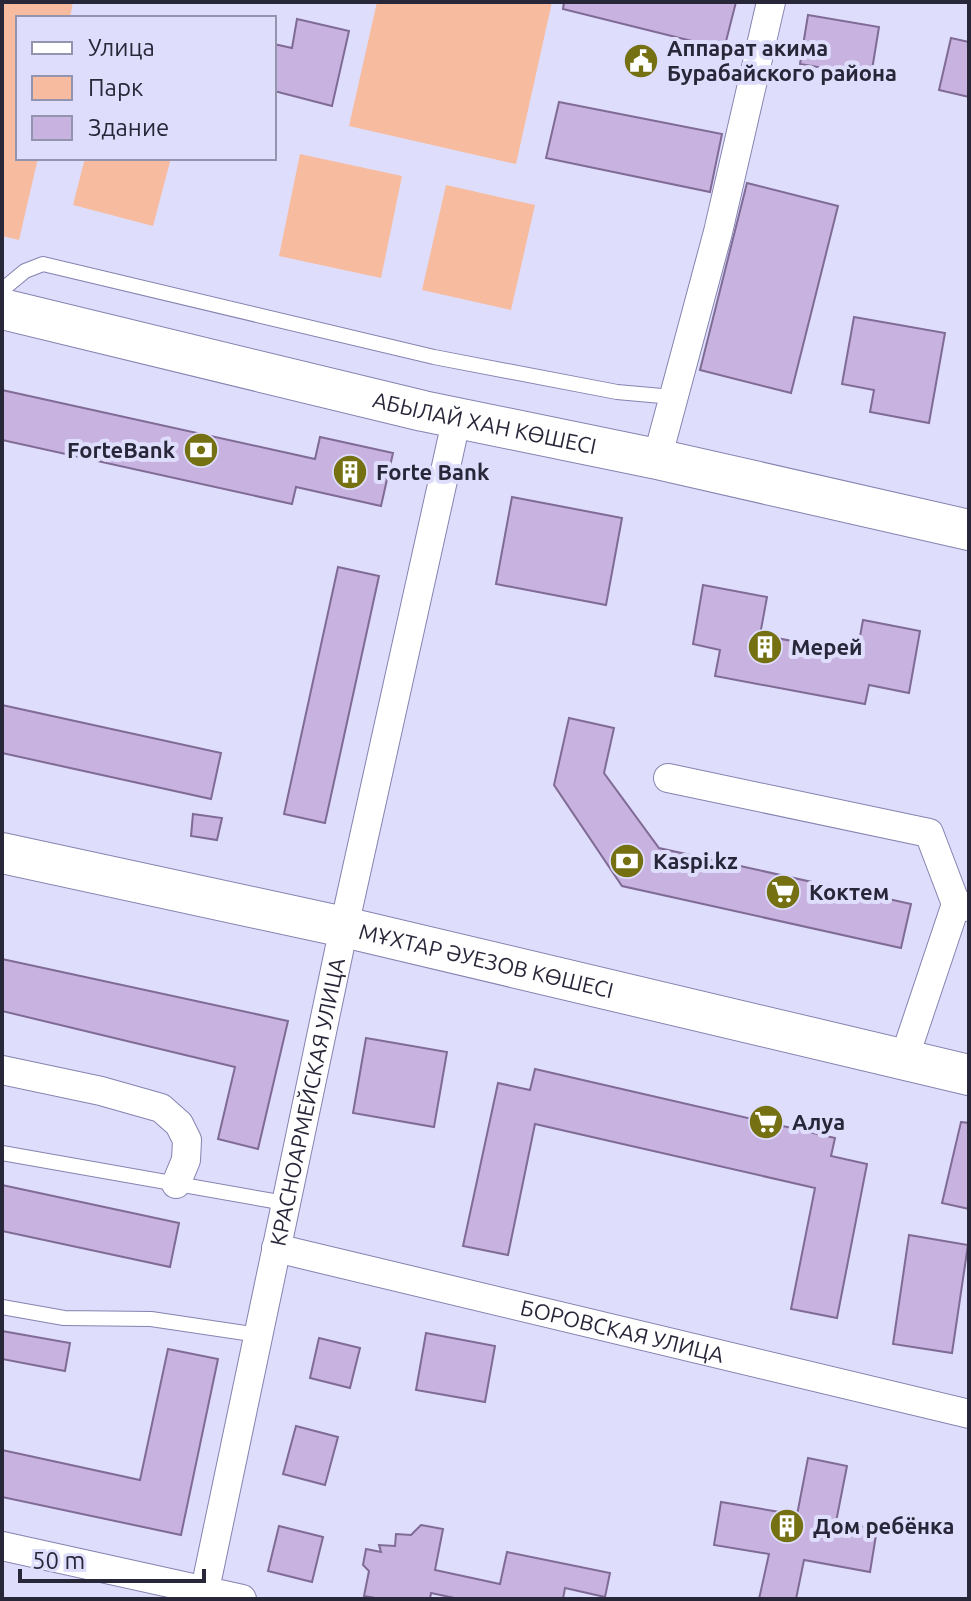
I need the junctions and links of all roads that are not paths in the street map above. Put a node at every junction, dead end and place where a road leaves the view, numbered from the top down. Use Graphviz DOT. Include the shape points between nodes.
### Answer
graph roads {
  1 [pos="771,2"];
  2 [pos="2,290"];
  3 [pos="2,309"];
  4 [pos="673,397"];
  5 [pos="457,417"];
  6 [pos="657,459"];
  7 [pos="969,530"];
  8 [pos="668,778"];
  9 [pos="2,853"];
  10 [pos="963,905"];
  11 [pos="344,927"];
  12 [pos="904,1059"];
  13 [pos="2,1070"];
  14 [pos="969,1075"];
  15 [pos="2,1153"];
  16 [pos="176,1184"];
  17 [pos="285,1203"];
  18 [pos="276,1248"];
  19 [pos="2,1307"];
  20 [pos="258,1335"];
  21 [pos="969,1414"];
  22 [pos="2,1546"];
  23 [pos="203,1595"];
  24 [pos="242,1599"];
  1 -- 4 [label="street"];
  2 -- 4 [label="lane" via="43,264 434,357 617,392"];
  3 -- 5 [label="street, АБЫЛАЙ ХАН КӨШЕСІ"];
  4 -- 6 [label="street"];
  5 -- 6 [label="street, АБЫЛАЙ ХАН КӨШЕСІ"];
  5 -- 11 [label="street, КРАСНОАРМЕЙСКАЯ УЛИЦА"];
  6 -- 7 [label="street, АБЫЛАЙ ХАН КӨШЕСІ"];
  8 -- 10 [label="street" via="929,833"];
  9 -- 11 [label="street, МҰХТАР ӘУЕЗОВ КӨШЕСІ"];
  10 -- 12 [label="street"];
  11 -- 12 [label="street, МҰХТАР ӘУЕЗОВ КӨШЕСІ"];
  11 -- 17 [label="street, КРАСНОАРМЕЙСКАЯ УЛИЦА"];
  12 -- 14 [label="street, МҰХТАР ӘУЕЗОВ КӨШЕСІ"];
  13 -- 16 [label="street" via="161,1108 187,1140"];
  15 -- 16 [label="lane"];
  16 -- 17 [label="lane"];
  17 -- 18 [label="street, КРАСНОАРМЕЙСКАЯ УЛИЦА"];
  18 -- 20 [label="street, КРАСНОАРМЕЙСКАЯ УЛИЦА"];
  18 -- 21 [label="street, БОРОВСКАЯ УЛИЦА"];
  19 -- 20 [label="lane" via="64,1318 151,1319"];
  20 -- 23 [label="street, КРАСНОАРМЕЙСКАЯ УЛИЦА"];
  22 -- 23 [label="street"];
  23 -- 24 [label="street"];
}
